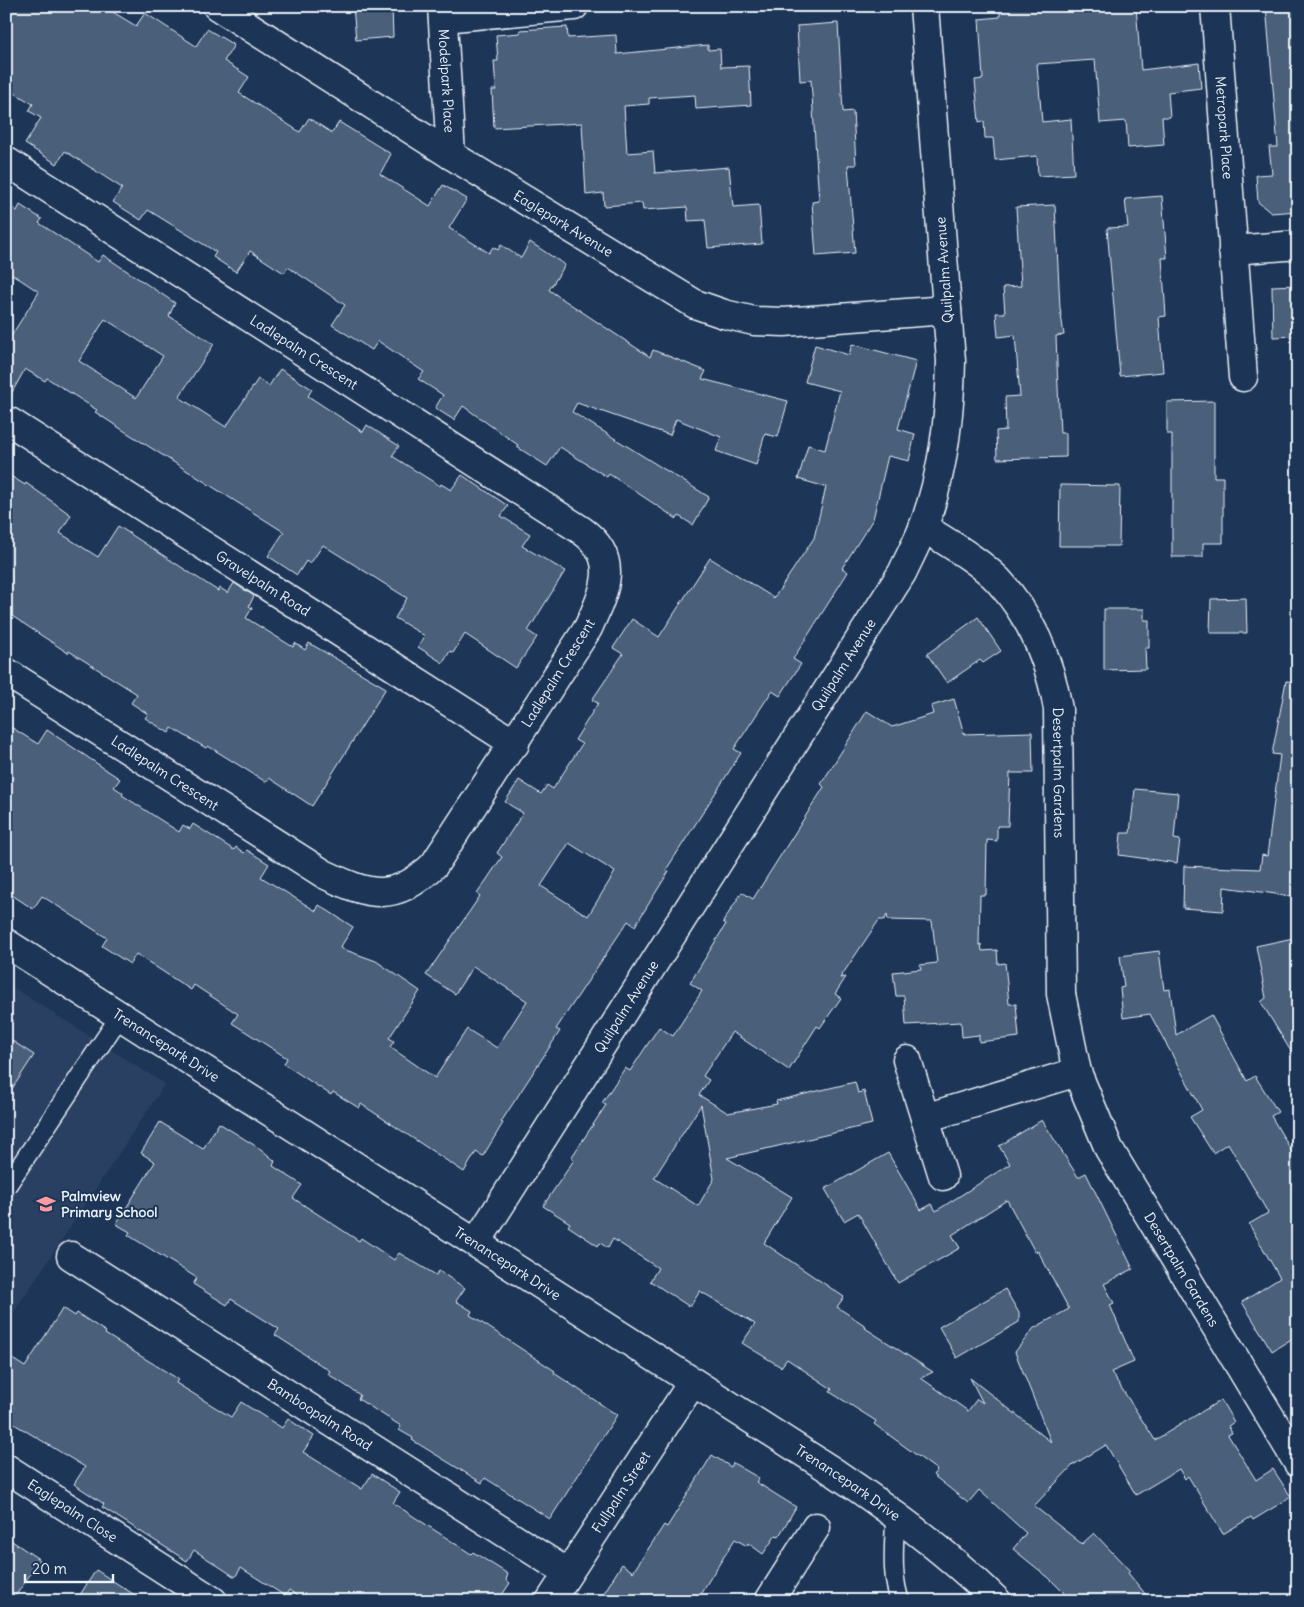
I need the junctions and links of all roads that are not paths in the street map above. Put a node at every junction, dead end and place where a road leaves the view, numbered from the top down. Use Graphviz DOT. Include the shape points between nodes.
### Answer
graph roads {
  1 [pos="217,6"];
  2 [pos="574,6"];
  3 [pos="924,6"];
  4 [pos="1215,6"];
  5 [pos="443,12"];
  6 [pos="451,155"];
  7 [pos="6,161"];
  8 [pos="1298,244"];
  9 [pos="1233,250"];
  10 [pos="947,310"];
  11 [pos="1243,377"];
  12 [pos="10,422"];
  13 [pos="923,527"];
  14 [pos="6,672"];
  15 [pos="515,744"];
  16 [pos="6,943"];
  17 [pos="120,1016"];
  18 [pos="907,1060"];
  19 [pos="1076,1072"];
  20 [pos="924,1118"];
  21 [pos="943,1176"];
  22 [pos="6,1187"];
  23 [pos="476,1243"];
  24 [pos="71,1256"];
  25 [pos="692,1383"];
  26 [pos="1298,1463"];
  27 [pos="6,1468"];
  28 [pos="895,1514"];
  29 [pos="816,1527"];
  30 [pos="568,1573"];
  31 [pos="213,1601"];
  32 [pos="550,1601"];
  33 [pos="769,1601"];
  34 [pos="900,1601"];
  35 [pos="997,1601"];
  1 -- 6 [label="street, Eaglepark Avenue"];
  2 -- 5 [label="street"];
  3 -- 10 [label="street, Quilpalm Avenue"];
  4 -- 9 [label="street, Metropark Place"];
  5 -- 6 [label="street, Modelpark Place"];
  6 -- 10 [label="street, Eaglepark Avenue" via="670,290 695,304 724,314 754,321 784,322"];
  7 -- 15 [label="street, Ladlepalm Crescent" via="595,540 607,569 604,592 588,628"];
  8 -- 9 [label="street"];
  9 -- 11 [label="street, Metropark Place"];
  10 -- 13 [label="street, Quilpalm Avenue" via="950,406 937,477"];
  12 -- 15 [label="street, Gravelpalm Road"];
  13 -- 19 [label="street, Desertpalm Gardens" via="963,553 1002,585 1034,634 1054,682 1059,738 1062,994"];
  13 -- 23 [label="street, Quilpalm Avenue" via="902,573"];
  14 -- 15 [label="street, Ladlepalm Crescent" via="324,874 352,888 377,893 416,882 434,865"];
  16 -- 17 [label="street, Trenancepark Drive"];
  17 -- 22 [label="lane"];
  17 -- 23 [label="street, Trenancepark Drive"];
  18 -- 20 [label="street"];
  19 -- 20 [label="street"];
  19 -- 26 [label="street, Desertpalm Gardens" via="1110,1149"];
  20 -- 21 [label="street"];
  23 -- 25 [label="street, Trenancepark Drive"];
  24 -- 30 [label="street, Bamboopalm Road"];
  25 -- 28 [label="street, Trenancepark Drive"];
  25 -- 30 [label="street, Fullpalm Street"];
  27 -- 31 [label="street, Eaglepalm Close"];
  28 -- 34 [label="lane" via="893,1560"];
  28 -- 35 [label="street, Trenancepark Drive" via="937,1546"];
  29 -- 33 [label="street"];
  30 -- 32 [label="street, Fullpalm Street"];
}
